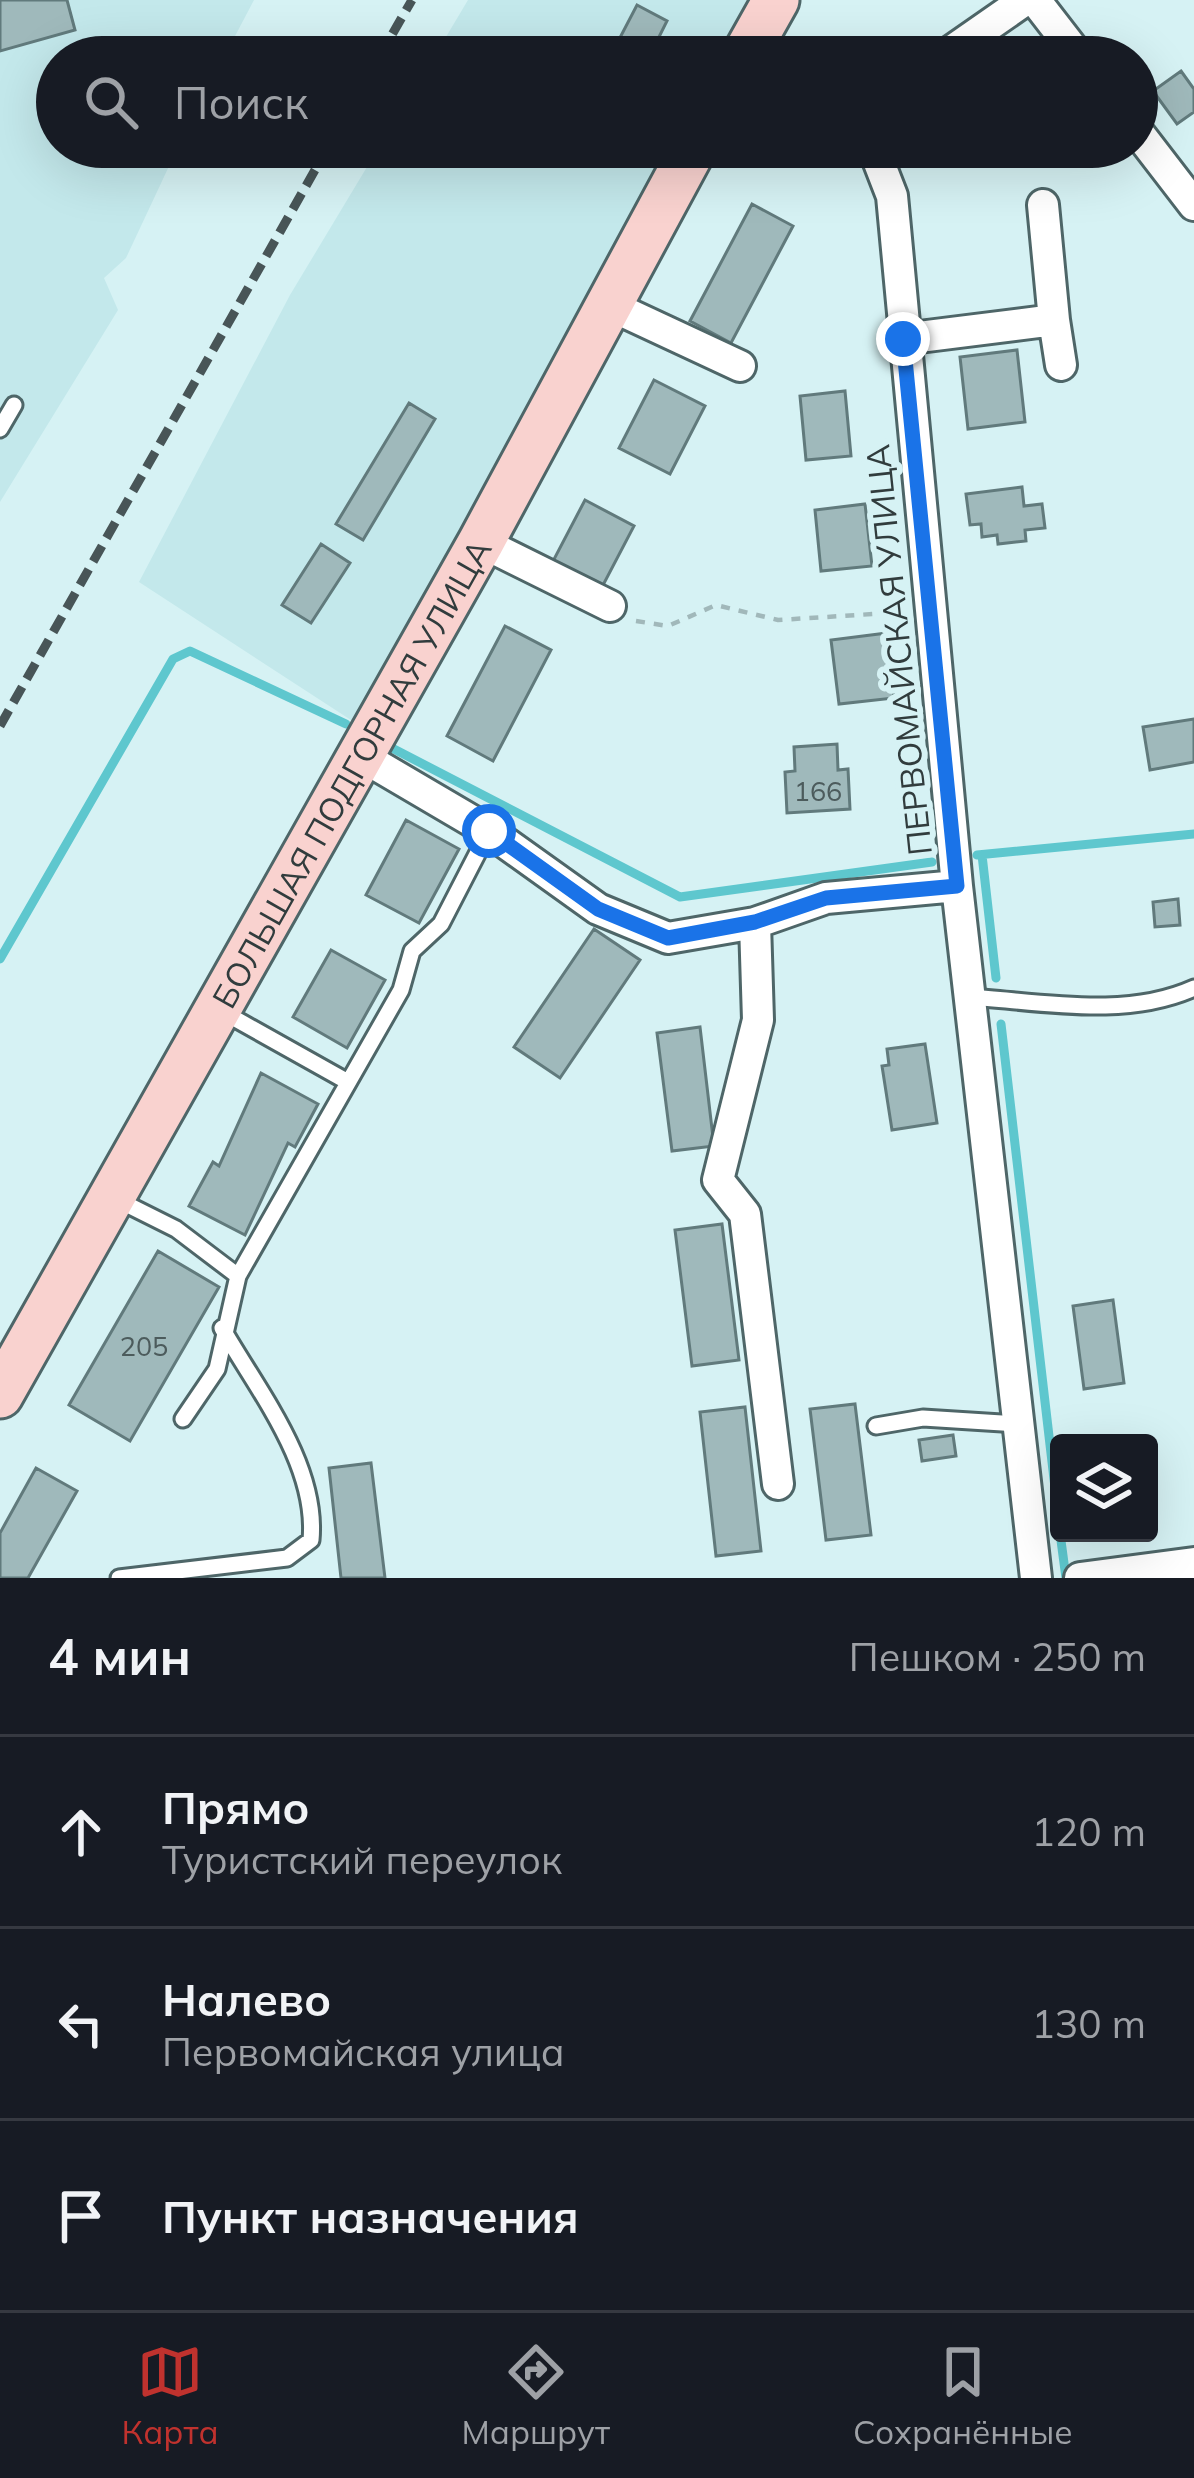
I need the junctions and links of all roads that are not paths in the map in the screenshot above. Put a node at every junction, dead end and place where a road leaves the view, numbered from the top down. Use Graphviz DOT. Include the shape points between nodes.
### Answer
graph roads {
  1 [pos="776,0"];
  2 [pos="1025,0"];
  3 [pos="1035,0"];
  4 [pos="755,36"];
  5 [pos="973,36"];
  6 [pos="1063,36"];
  7 [pos="1158,158"];
  8 [pos="682,168"];
  9 [pos="881,168"];
  10 [pos="1042,205"];
  11 [pos="1194,205"];
  12 [pos="607,304"];
  13 [pos="1054,320"];
  14 [pos="903,339"];
  15 [pos="1061,365"];
  16 [pos="740,367"];
  17 [pos="14,405"];
  18 [pos="0,429"];
  19 [pos="481,542"];
  20 [pos="610,606"];
  21 [pos="358,754"];
  22 [pos="489,831"];
  23 [pos="957,886"];
  24 [pos="755,922"];
  25 [pos="1194,988"];
  26 [pos="970,997"];
  27 [pos="215,1008"];
  28 [pos="348,1082"];
  29 [pos="111,1196"];
  30 [pos="238,1276"];
  31 [pos="222,1328"];
  32 [pos="0,1395"];
  33 [pos="183,1419"];
  34 [pos="1018,1424"];
  35 [pos="877,1426"];
  36 [pos="778,1484"];
  37 [pos="1194,1563"];
  38 [pos="119,1578"];
  39 [pos="1036,1578"];
  40 [pos="1080,1578"];
  1 -- 4 [label="main road"];
  2 -- 5 [label="street"];
  3 -- 6 [label="street"];
  7 -- 11 [label="street"];
  8 -- 12 [label="main road, БОЛЬШАЯ ПОДГОРНАЯ УЛИЦА"];
  9 -- 14 [label="street, ПЕРВОМАЙСКАЯ УЛИЦА" via="892,196"];
  10 -- 13 [label="street"];
  12 -- 16 [label="street"];
  12 -- 19 [label="main road, БОЛЬШАЯ ПОДГОРНАЯ УЛИЦА"];
  13 -- 14 [label="street"];
  13 -- 15 [label="street"];
  14 -- 23 [label="street, ПЕРВОМАЙСКАЯ УЛИЦА"];
  17 -- 18 [label="lane"];
  19 -- 20 [label="street"];
  19 -- 21 [label="main road, БОЛЬШАЯ ПОДГОРНАЯ УЛИЦА"];
  21 -- 22 [label="street"];
  21 -- 27 [label="main road, БОЛЬШАЯ ПОДГОРНАЯ УЛИЦА"];
  22 -- 24 [label="street" via="598,909 668,938"];
  22 -- 28 [label="lane" via="442,924 412,951 401,990"];
  23 -- 24 [label="street" via="826,898"];
  23 -- 26 [label="street, ПЕРВОМАЙСКАЯ УЛИЦА"];
  24 -- 36 [label="street" via="758,1020 718,1180 745,1214"];
  25 -- 26 [label="lane" via="1103,1006"];
  26 -- 34 [label="street, ПЕРВОМАЙСКАЯ УЛИЦА"];
  27 -- 28 [label="lane"];
  27 -- 29 [label="main road, БОЛЬШАЯ ПОДГОРНАЯ УЛИЦА"];
  28 -- 30 [label="lane"];
  29 -- 30 [label="lane" via="176,1229"];
  29 -- 32 [label="main road, БОЛЬШАЯ ПОДГОРНАЯ УЛИЦА"];
  30 -- 31 [label="lane"];
  31 -- 33 [label="lane" via="217,1369"];
  31 -- 38 [label="lane" via="300,1466 311,1540 287,1558"];
  34 -- 35 [label="lane" via="923,1418"];
  34 -- 39 [label="street, ПЕРВОМАЙСКАЯ УЛИЦА"];
  37 -- 40 [label="street"];
}
